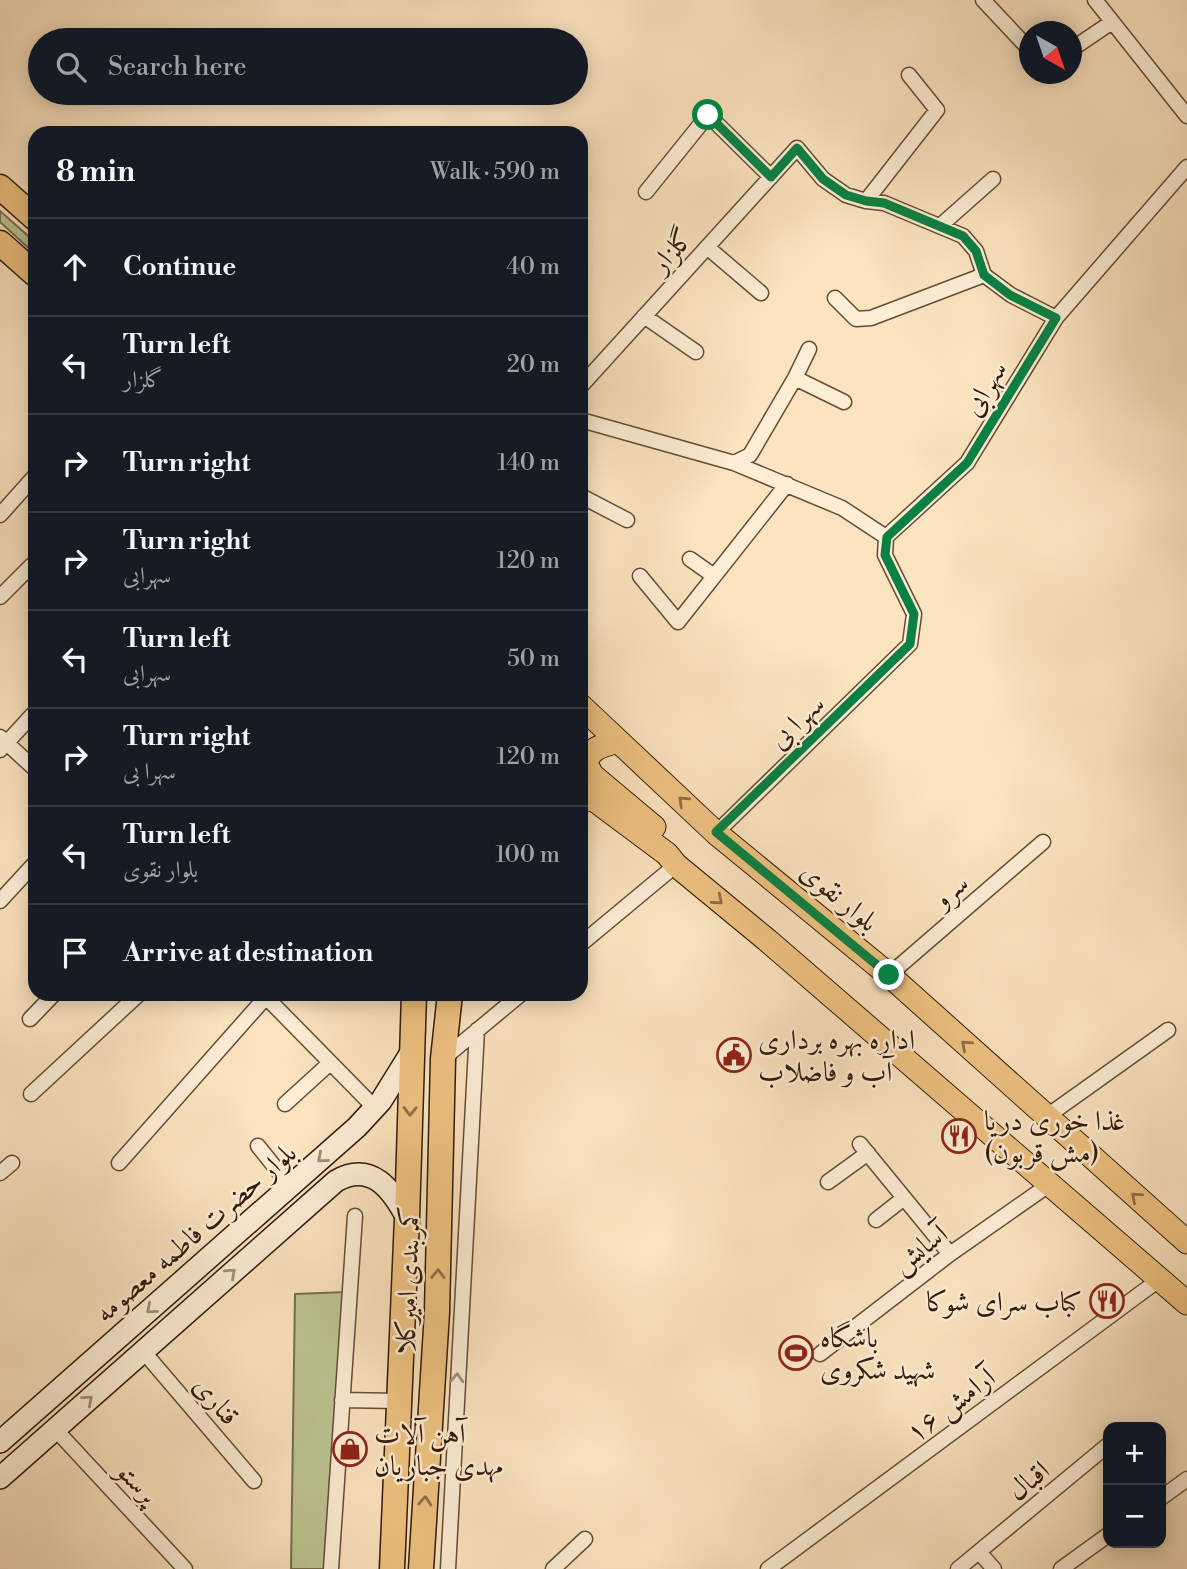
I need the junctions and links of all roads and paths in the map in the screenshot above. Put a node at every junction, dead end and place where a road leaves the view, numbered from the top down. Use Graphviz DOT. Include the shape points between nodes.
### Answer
graph roads {
  1 [pos="983,0"];
  2 [pos="1096,1"];
  3 [pos="1112,22"];
  4 [pos="1019,38"];
  5 [pos="1082,42"];
  6 [pos="909,75"];
  7 [pos="1182,98"];
  8 [pos="1187,116"];
  9 [pos="1187,167"];
  10 [pos="771,177"];
  11 [pos="993,179"];
  12 [pos="0,187"];
  13 [pos="646,192"];
  14 [pos="866,201"];
  15 [pos="28,212"];
  16 [pos="940,226"];
  17 [pos="707,247"];
  18 [pos="3,252"];
  19 [pos="28,269"];
  20 [pos="984,275"];
  21 [pos="761,293"];
  22 [pos="835,298"];
  23 [pos="644,316"];
  24 [pos="1056,318"];
  25 [pos="808,349"];
  26 [pos="696,352"];
  27 [pos="588,378"];
  28 [pos="795,378"];
  29 [pos="844,402"];
  30 [pos="588,422"];
  31 [pos="734,463"];
  32 [pos="28,484"];
  33 [pos="787,484"];
  34 [pos="588,500"];
  35 [pos="0,514"];
  36 [pos="627,520"];
  37 [pos="887,537"];
  38 [pos="690,559"];
  39 [pos="28,569"];
  40 [pos="640,576"];
  41 [pos="714,576"];
  42 [pos="0,597"];
  43 [pos="588,713"];
  44 [pos="28,719"];
  45 [pos="618,741"];
  46 [pos="2,743"];
  47 [pos="588,757"];
  48 [pos="28,763"];
  49 [pos="588,768"];
  50 [pos="588,798"];
  51 [pos="716,832"];
  52 [pos="1043,842"];
  53 [pos="672,860"];
  54 [pos="28,871"];
  55 [pos="0,901"];
  56 [pos="588,938"];
  57 [pos="889,975"];
  58 [pos="47,1001"];
  59 [pos="131,1001"];
  60 [pos="262,1001"];
  61 [pos="270,1001"];
  62 [pos="414,1001"];
  63 [pos="449,1001"];
  64 [pos="512,1001"];
  65 [pos="30,1019"];
  66 [pos="477,1030"];
  67 [pos="1168,1030"];
  68 [pos="412,1051"];
  69 [pos="443,1059"];
  70 [pos="330,1063"];
  71 [pos="31,1094"];
  72 [pos="285,1104"];
  73 [pos="375,1108"];
  74 [pos="1046,1117"];
  75 [pos="258,1146"];
  76 [pos="12,1163"];
  77 [pos="118,1163"];
  78 [pos="0,1173"];
  79 [pos="828,1182"];
  80 [pos="1050,1184"];
  81 [pos="290,1186"];
  82 [pos="904,1198"];
  83 [pos="440,1213"];
  84 [pos="466,1213"];
  85 [pos="355,1216"];
  86 [pos="408,1218"];
  87 [pos="876,1220"];
  88 [pos="1187,1242"];
  89 [pos="950,1254"];
  90 [pos="1160,1279"];
  91 [pos="1187,1303"];
  92 [pos="449,1312"];
  93 [pos="126,1331"];
  94 [pos="143,1351"];
  95 [pos="820,1354"];
  96 [pos="342,1400"];
  97 [pos="399,1401"];
  98 [pos="55,1429"];
  99 [pos="0,1442"];
  100 [pos="1103,1450"];
  101 [pos="0,1478"];
  102 [pos="1187,1479"];
  103 [pos="254,1481"];
  104 [pos="1166,1494"];
  105 [pos="585,1539"];
  106 [pos="1103,1539"];
  107 [pos="979,1552"];
  108 [pos="185,1569"];
  109 [pos="331,1569"];
  110 [pos="392,1569"];
  111 [pos="421,1569"];
  112 [pos="448,1569"];
  113 [pos="554,1569"];
  114 [pos="768,1569"];
  115 [pos="958,1569"];
  116 [pos="994,1569"];
  117 [pos="1061,1569"];
  1 -- 4 [label="street"];
  2 -- 3 [label="street"];
  3 -- 5 [label="street"];
  3 -- 7 [label="street"];
  6 -- 14 [label="street" via="937,110"];
  7 -- 8 [label="street"];
  9 -- 24 [label="street, سهرابی"];
  10 -- 13 [label="street" via="708,115"];
  10 -- 14 [label="street, گلزار" via="797,148 823,179 846,195"];
  10 -- 17 [label="street, گلزار"];
  11 -- 16 [label="street"];
  12 -- 15 [label="highway"];
  14 -- 16 [label="street" via="884,203"];
  16 -- 20 [label="street" via="963,236 976,251"];
  17 -- 21 [label="street"];
  17 -- 23 [label="street, گلزار"];
  18 -- 19 [label="highway"];
  20 -- 22 [label="street" via="871,318 856,319"];
  20 -- 24 [label="street" via="1010,295"];
  23 -- 26 [label="street"];
  23 -- 27 [label="street, گلزار"];
  24 -- 37 [label="street, سهرابی" via="967,463"];
  25 -- 28 [label="street"];
  28 -- 29 [label="street"];
  28 -- 31 [label="street" via="750,455"];
  30 -- 31 [label="street"];
  31 -- 33 [label="street"];
  32 -- 35 [label="street"];
  33 -- 37 [label="street" via="842,508"];
  33 -- 41 [label="street"];
  34 -- 36 [label="street"];
  37 -- 51 [label="street, سهرا بی" via="885,555 914,614 910,644"];
  38 -- 41 [label="street"];
  39 -- 42 [label="street"];
  40 -- 41 [label="street" via="678,622"];
  43 -- 45 [label="main road, بلوار نقوی"];
  44 -- 46 [label="street"];
  45 -- 47 [label="main road" via="596,747"];
  51 -- 45 [label="main road, بلوار نقوی, one-way"];
  46 -- 48 [label="street"];
  49 -- 53 [label="main road" via="657,830"];
  50 -- 53 [label="main road"];
  51 -- 57 [label="main road, بلوار نقوی"];
  52 -- 57 [label="street, سرو"];
  53 -- 56 [label="street"];
  53 -- 80 [label="main road, one-way"];
  54 -- 55 [label="street"];
  74 -- 57 [label="main road, بلوار نقوی, one-way"];
  58 -- 65 [label="street"];
  59 -- 71 [label="street"];
  60 -- 77 [label="street"];
  61 -- 70 [label="street"];
  62 -- 68 [label="highway, کمربندی امیرکلا"];
  63 -- 69 [label="highway, کمربندی امیرکلا"];
  64 -- 66 [label="street"];
  66 -- 69 [label="street"];
  66 -- 84 [label="street"];
  67 -- 74 [label="street"];
  68 -- 73 [label="main road, بلوار حضرت فاطمه معصومه"];
  68 -- 86 [label="highway, کمربندی امیرکلا, one-way"];
  69 -- 83 [label="highway, کمربندی امیرکلا"];
  70 -- 72 [label="street"];
  70 -- 73 [label="street"];
  73 -- 81 [label="main road, بلوار حضرت فاطمه معصومه, one-way"];
  88 -- 74 [label="main road, بلوار نقوی, one-way"];
  75 -- 81 [label="street"];
  76 -- 78 [label="street"];
  79 -- 82 [label="street" via="864,1148"];
  80 -- 89 [label="street, آسایش"];
  80 -- 90 [label="main road"];
  81 -- 93 [label="main road, بلوار حضرت فاطمه معصومه, one-way"];
  82 -- 87 [label="street"];
  82 -- 89 [label="street"];
  83 -- 84 [label="street"];
  92 -- 83 [label="highway, کمربندی امیرکلا, one-way"];
  84 -- 92 [label="street"];
  85 -- 96 [label="street"];
  94 -- 86 [label="main road, بلوار حضرت فاطمه معصومه, one-way" via="342,1177 363,1174 378,1179"];
  86 -- 97 [label="highway, کمربندی امیرکلا"];
  89 -- 95 [label="street, آسایش"];
  90 -- 91 [label="main road"];
  90 -- 114 [label="street, آرامش ۱۶"];
  111 -- 92 [label="highway, کمربندی امیرکلا, one-way"];
  112 -- 92 [label="street, one-way"];
  93 -- 94 [label="main road"];
  93 -- 99 [label="main road, بلوار حضرت فاطمه معصومه"];
  98 -- 94 [label="main road, بلوار حضرت فاطمه معصومه, one-way"];
  94 -- 103 [label="street, قناری"];
  96 -- 97 [label="street"];
  96 -- 109 [label="street"];
  97 -- 110 [label="highway, کمربندی امیرکلا"];
  98 -- 101 [label="main road, بلوار حضرت فاطمه معصومه"];
  98 -- 108 [label="street, پرستو"];
  100 -- 107 [label="street, اقبال"];
  102 -- 104 [label="street"];
  105 -- 113 [label="street"];
  106 -- 117 [label="street"];
  107 -- 115 [label="street, اقبال"];
  107 -- 116 [label="street"];
}
